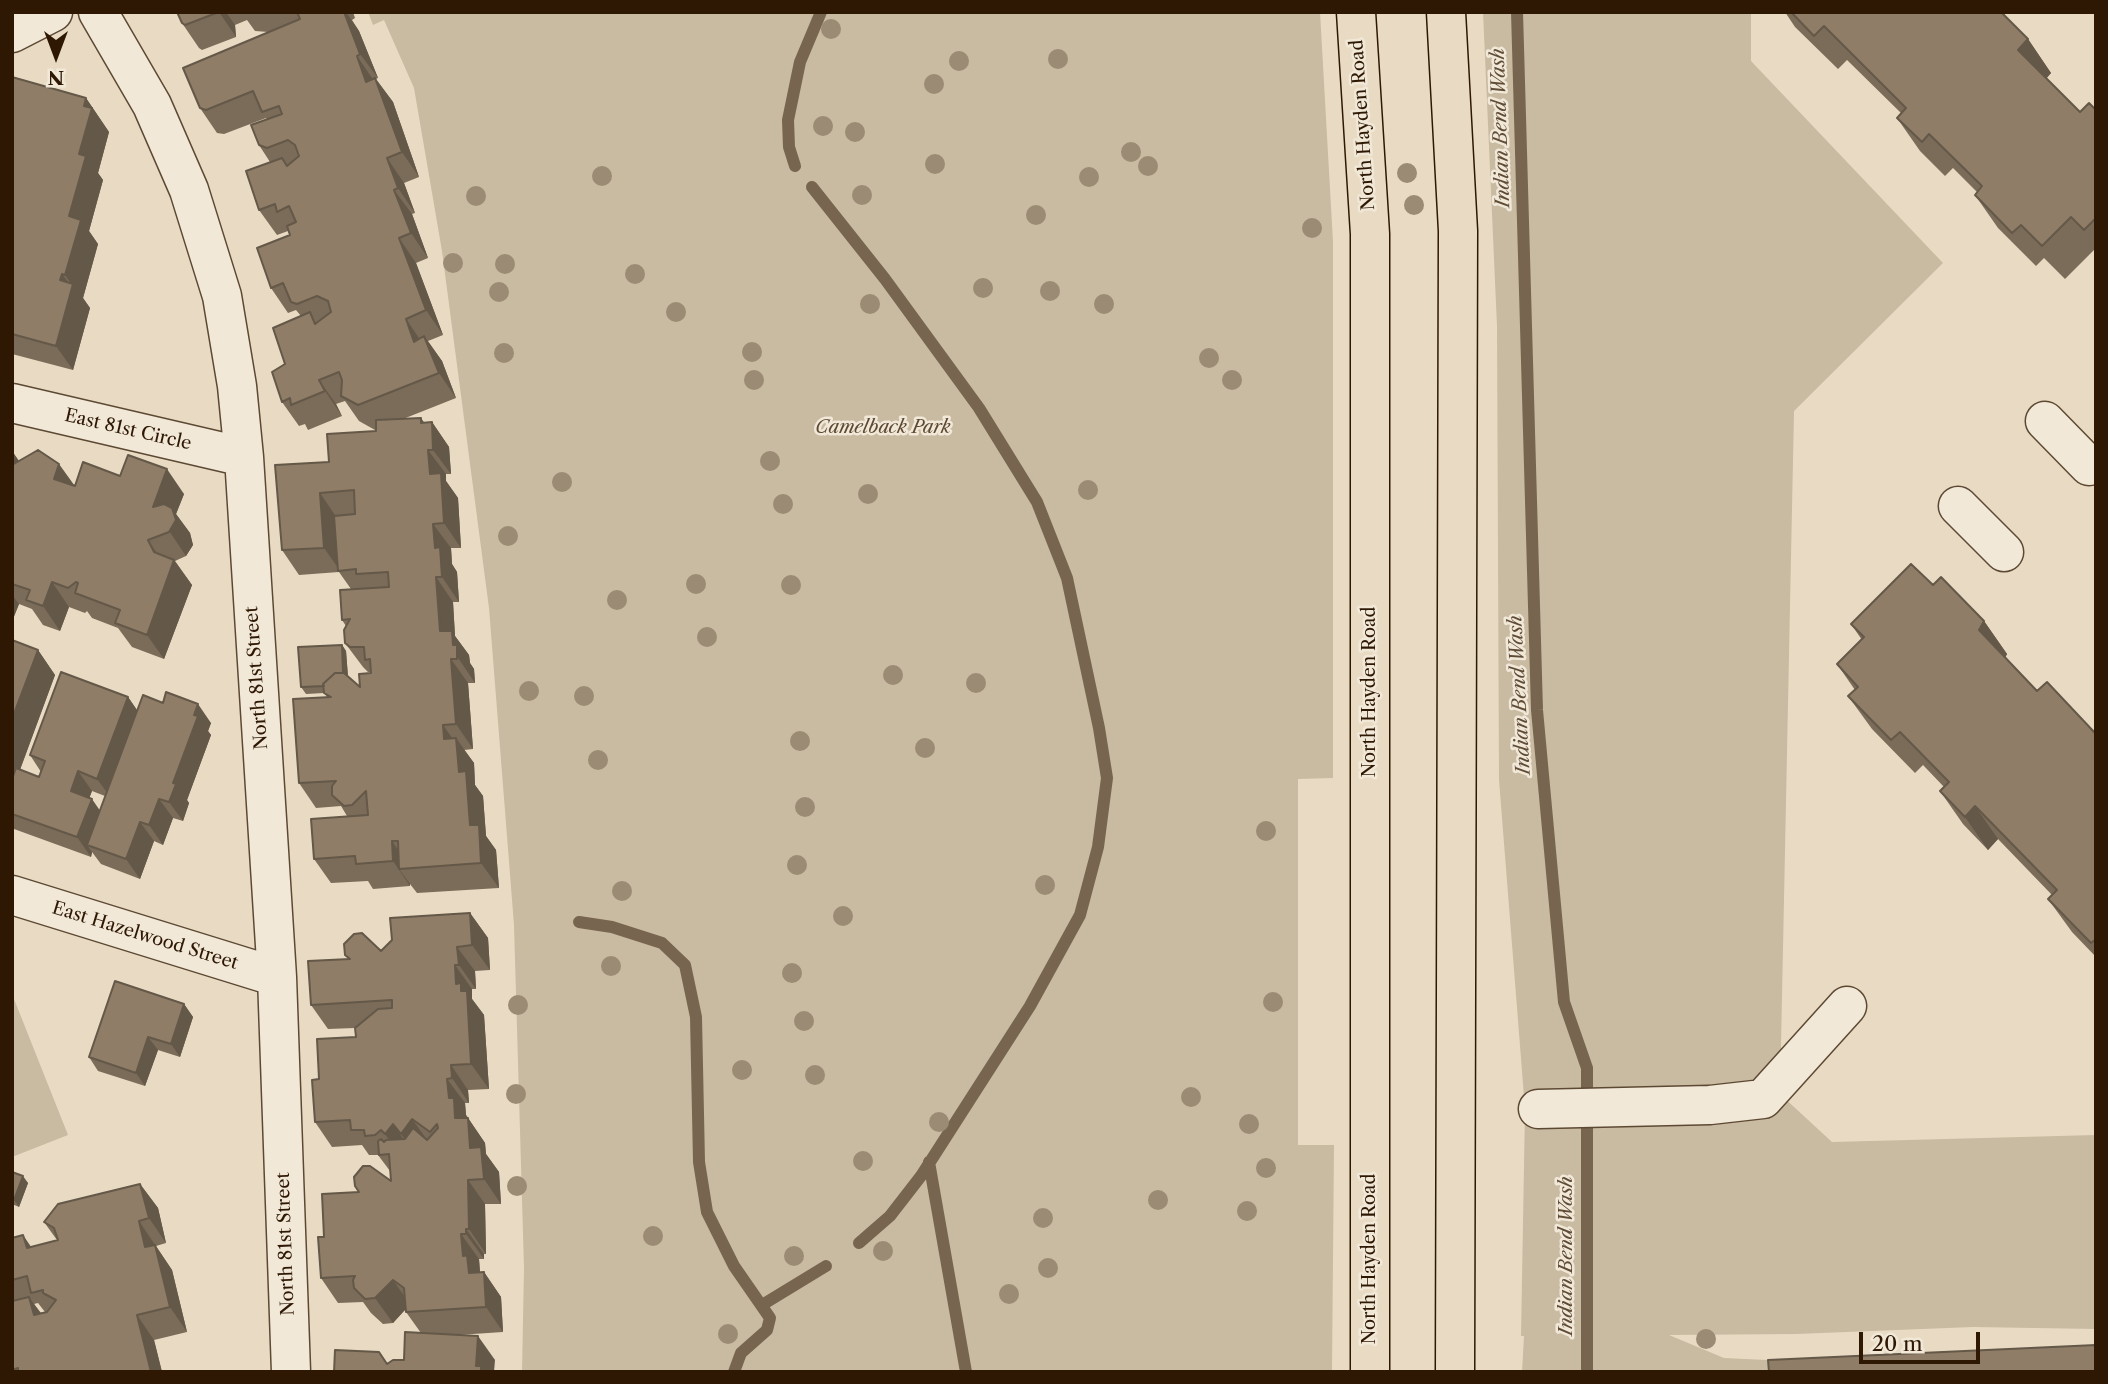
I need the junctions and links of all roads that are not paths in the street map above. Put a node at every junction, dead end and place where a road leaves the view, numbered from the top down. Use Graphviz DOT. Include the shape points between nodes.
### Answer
graph roads {
  1 [pos="53,12"];
  2 [pos="98,12"];
  3 [pos="1356,12"];
  4 [pos="1446,12"];
  5 [pos="12,33"];
  6 [pos="12,403"];
  7 [pos="2045,421"];
  8 [pos="244,457"];
  9 [pos="2090,466"];
  10 [pos="1958,506"];
  11 [pos="2004,552"];
  12 [pos="12,895"];
  13 [pos="277,977"];
  14 [pos="1847,1006"];
  15 [pos="1538,1108"];
  16 [pos="291,1372"];
  17 [pos="1370,1372"];
  18 [pos="1455,1372"];
  1 -- 5 [label="street"];
  2 -- 8 [label="street, North 81st Street" via="152,105 189,190 222,296"];
  3 -- 17 [label="main road, North Hayden Road" via="1370,234"];
  4 -- 18 [label="main road" via="1458,231"];
  6 -- 8 [label="street, East 81st Circle"];
  7 -- 9 [label="street"];
  8 -- 13 [label="street, North 81st Street"];
  10 -- 11 [label="street"];
  12 -- 13 [label="street, East Hazelwood Street"];
  13 -- 16 [label="street, North 81st Street"];
  14 -- 15 [label="street" via="1763,1098 1710,1105"];
}
